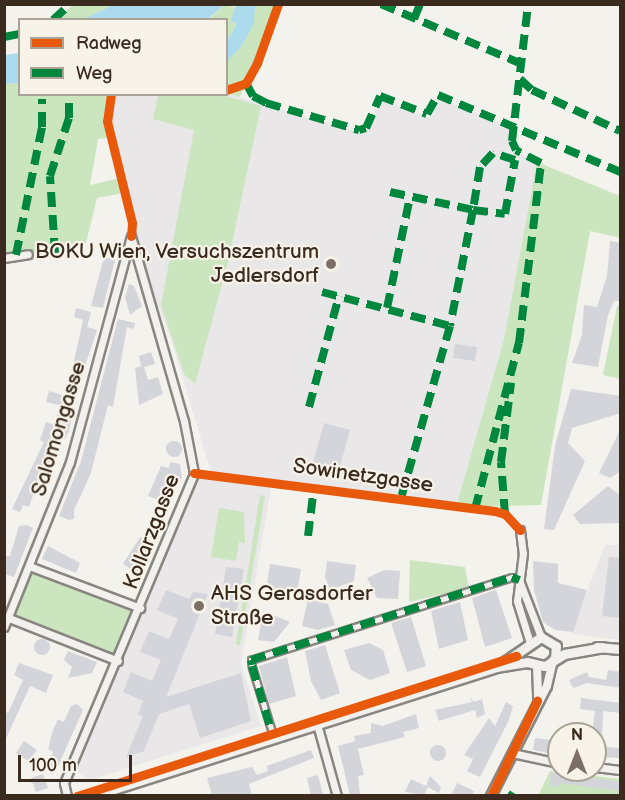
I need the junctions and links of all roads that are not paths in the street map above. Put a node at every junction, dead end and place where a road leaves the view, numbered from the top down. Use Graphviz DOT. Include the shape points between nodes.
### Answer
graph roads {
  1 [pos="131,236"];
  2 [pos="28,254"];
  3 [pos="4,258"];
  4 [pos="520,530"];
  5 [pos="29,566"];
  6 [pos="519,579"];
  7 [pos="140,608"];
  8 [pos="9,618"];
  9 [pos="4,627"];
  10 [pos="542,637"];
  11 [pos="530,644"];
  12 [pos="556,646"];
  13 [pos="602,647"];
  14 [pos="621,649"];
  15 [pos="554,660"];
  16 [pos="118,661"];
  17 [pos="536,664"];
  18 [pos="496,667"];
  19 [pos="537,701"];
  20 [pos="317,724"];
  21 [pos="274,738"];
  22 [pos="512,753"];
  23 [pos="547,760"];
  24 [pos="67,795"];
  25 [pos="92,795"];
  26 [pos="337,795"];
  27 [pos="491,795"];
  1 -- 5 [label="street, Salomongasse" via="70,462"];
  1 -- 7 [label="street, Kollarzgasse" via="193,466"];
  2 -- 3 [label="street"];
  4 -- 6 [label="street"];
  5 -- 7 [label="street"];
  5 -- 8 [label="street, Salomongasse"];
  6 -- 10 [label="street"];
  6 -- 11 [label="street" via="518,601"];
  6 -- 21 [label="street" via="512,577 251,660"];
  7 -- 16 [label="street, Kollarzgasse"];
  8 -- 9 [label="street, Salomongasse"];
  8 -- 16 [label="street"];
  10 -- 11 [label="main road"];
  10 -- 12 [label="main road"];
  11 -- 17 [label="main road"];
  11 -- 18 [label="main road"];
  12 -- 13 [label="main road"];
  12 -- 15 [label="main road"];
  13 -- 14 [label="main road"];
  13 -- 15 [label="main road"];
  15 -- 17 [label="main road"];
  15 -- 19 [label="street"];
  16 -- 24 [label="street, Kollarzgasse" via="64,783"];
  17 -- 18 [label="main road"];
  17 -- 19 [label="street"];
  18 -- 20 [label="main road"];
  19 -- 22 [label="street"];
  20 -- 21 [label="main road"];
  20 -- 26 [label="street"];
  21 -- 25 [label="main road"];
  22 -- 23 [label="street"];
  22 -- 27 [label="street"];
}
